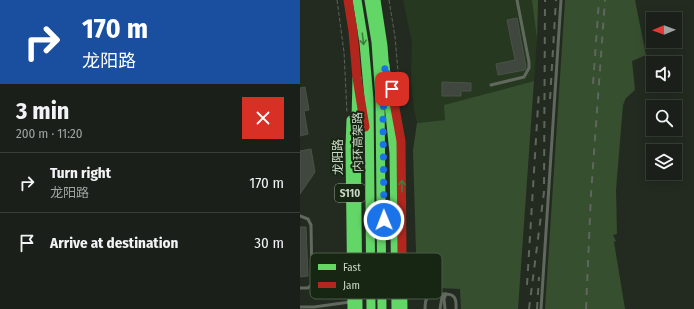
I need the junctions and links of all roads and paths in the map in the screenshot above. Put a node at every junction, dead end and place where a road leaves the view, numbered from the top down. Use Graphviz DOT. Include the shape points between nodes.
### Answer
graph roads {
  1 [pos="348,0"];
  2 [pos="357,0"];
  3 [pos="369,0"];
  4 [pos="376,0"];
  5 [pos="517,0"];
  6 [pos="561,0"];
  7 [pos="385,65"];
  8 [pos="358,78"];
  9 [pos="491,85"];
  10 [pos="300,216"];
  11 [pos="311,253"];
  12 [pos="351,253"];
  13 [pos="357,253"];
  14 [pos="369,253"];
  15 [pos="369,253"];
  16 [pos="383,253"];
  17 [pos="384,253"];
  18 [pos="395,253"];
  19 [pos="403,253"];
  20 [pos="310,286"];
  21 [pos="300,288"];
  22 [pos="442,294"];
  23 [pos="446,294"];
  24 [pos="442,297"];
  25 [pos="358,299"];
  26 [pos="370,299"];
  27 [pos="370,299"];
  28 [pos="384,299"];
  29 [pos="384,299"];
  30 [pos="396,299"];
  31 [pos="403,299"];
  32 [pos="426,299"];
  33 [pos="442,299"];
  34 [pos="352,305"];
  35 [pos="300,307"];
  36 [pos="358,309"];
  37 [pos="370,309"];
  38 [pos="384,309"];
  39 [pos="396,309"];
  40 [pos="403,309"];
  41 [pos="425,309"];
  42 [pos="440,309"];
  43 [pos="445,309"];
  44 [pos="456,309"];
  45 [pos="541,309"];
  1 -- 8 [label="main road, 龙阳路 / S110"];
  2 -- 15 [label="main road, 内环高架路, one-way" via="364,43 368,99"];
  3 -- 16 [label="main road, 内环高架路" via="376,42 380,99"];
  4 -- 7 [label="main road"];
  5 -- 9 [label="lane" via="529,68 524,77"];
  6 -- 45 [label="lane"];
  7 -- 17 [label="main road"];
  7 -- 18 [label="main road" via="394,153"];
  19 -- 7 [label="main road, one-way" via="402,141"];
  8 -- 12 [label="main road, 龙阳路 / S110" via="351,121 350,147"];
  8 -- 13 [label="main road"];
  8 -- 14 [label="main road, 龙阳路 / S110" via="367,144"];
  10 -- 11 [label="lane" via="308,219 310,225"];
  20 -- 21 [label="lane"];
  22 -- 23 [label="lane"];
  23 -- 24 [label="lane"];
  23 -- 43 [label="lane"];
  23 -- 44 [label="lane" via="456,300"];
  25 -- 36 [label="main road"];
  26 -- 37 [label="main road, 龙阳路 / S110"];
  27 -- 37 [label="main road, 内环高架路, one-way"];
  28 -- 38 [label="main road, 内环高架路"];
  29 -- 38 [label="main road"];
  30 -- 39 [label="main road"];
  40 -- 31 [label="main road, one-way"];
  32 -- 41 [label="lane"];
  33 -- 42 [label="lane"];
  34 -- 35 [label="lane"];
}
